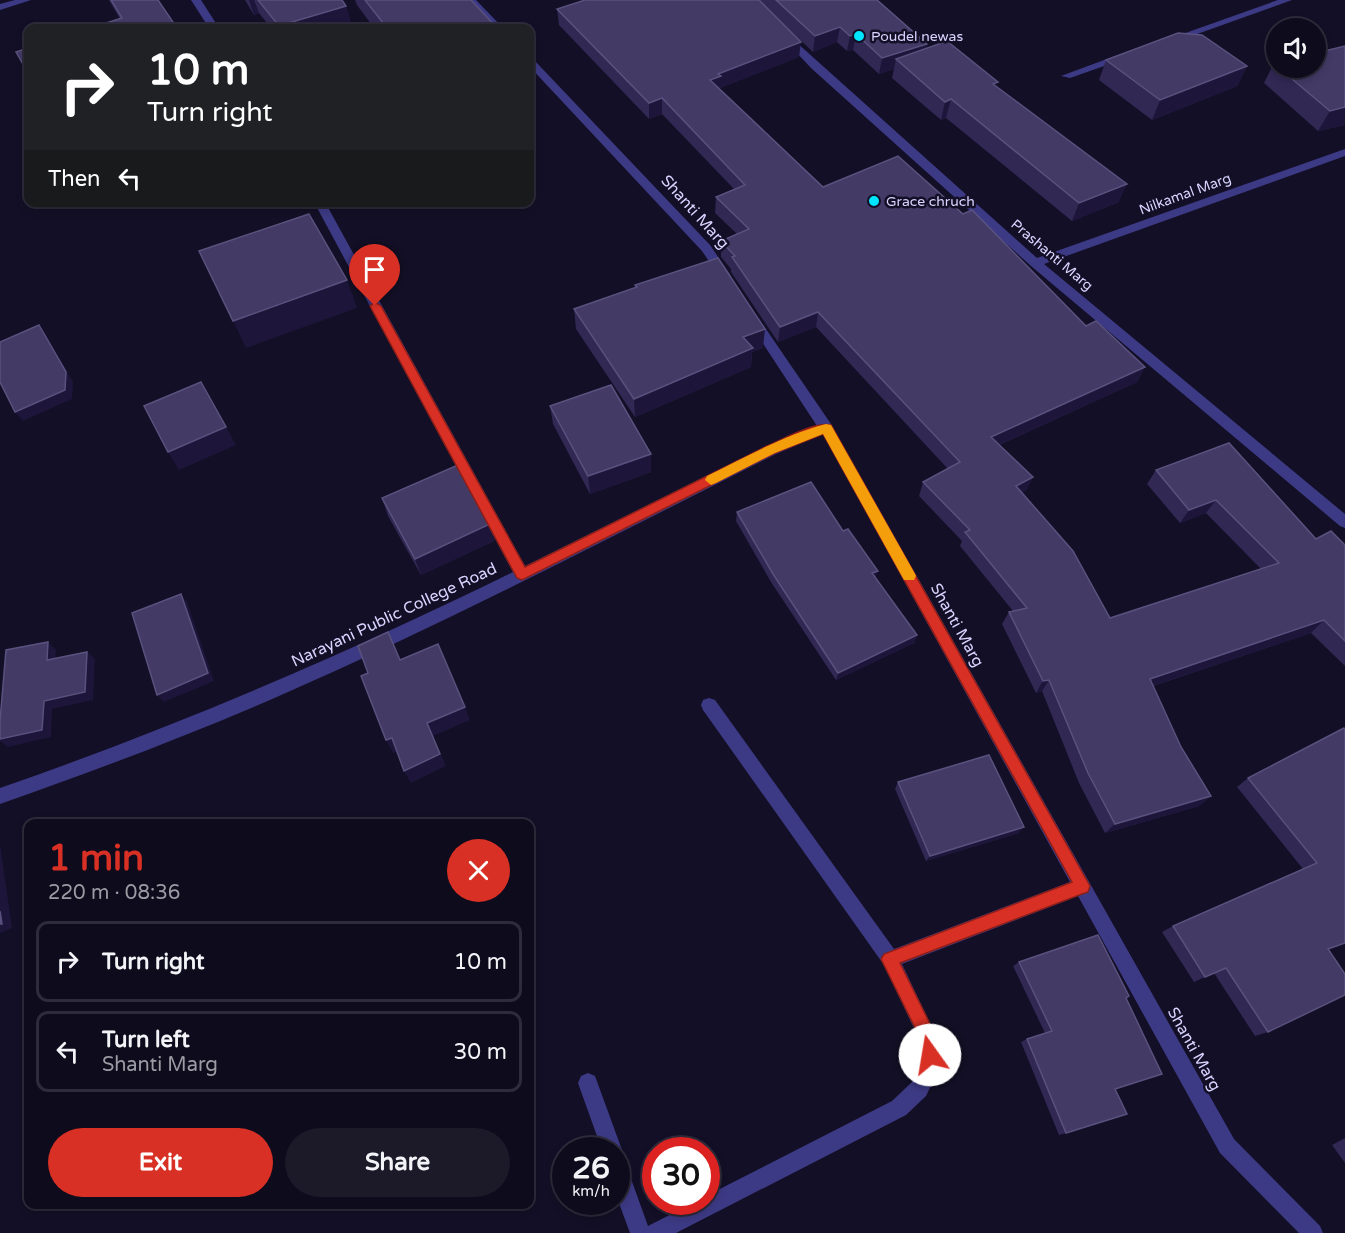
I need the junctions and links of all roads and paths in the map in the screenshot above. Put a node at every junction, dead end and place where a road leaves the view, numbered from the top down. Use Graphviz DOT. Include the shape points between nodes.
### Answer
graph roads {
  1 [pos="26,0"];
  2 [pos="196,0"];
  3 [pos="471,0"];
  4 [pos="1287,0"];
  5 [pos="0,7"];
  6 [pos="211,24"];
  7 [pos="494,24"];
  8 [pos="774,25"];
  9 [pos="1155,45"];
  10 [pos="1133,53"];
  11 [pos="534,66"];
  12 [pos="1066,76"];
  13 [pos="1345,152"];
  14 [pos="322,207"];
  15 [pos="1035,263"];
  16 [pos="732,286"];
  17 [pos="744,305"];
  18 [pos="826,428"];
  19 [pos="1345,522"];
  20 [pos="522,574"];
  21 [pos="709,705"];
  22 [pos="0,796"];
  23 [pos="1082,886"];
  24 [pos="890,959"];
  25 [pos="588,1083"];
  26 [pos="607,1137"];
  27 [pos="630,1205"];
  28 [pos="640,1233"];
  29 [pos="655,1233"];
  30 [pos="1313,1233"];
  1 -- 5 [label="street"];
  2 -- 6 [label="street"];
  3 -- 7 [label="street"];
  4 -- 9 [label="street"];
  8 -- 15 [label="street, Prashanti Marg"];
  10 -- 12 [label="street"];
  11 -- 16 [label="street, Shanti Marg" via="706,248"];
  13 -- 15 [label="street, Nilkamal Marg"];
  14 -- 20 [label="street"];
  15 -- 19 [label="street, Prashanti Marg"];
  17 -- 18 [label="street, Shanti Marg"];
  18 -- 20 [label="street, Narayani Public College Road" via="771,450"];
  18 -- 23 [label="street, Shanti Marg"];
  20 -- 22 [label="street, Narayani Public College Road" via="311,675 90,765"];
  21 -- 24 [label="street"];
  23 -- 24 [label="street"];
  23 -- 30 [label="street, Shanti Marg" via="1227,1146"];
  24 -- 29 [label="street" via="930,1042 929,1068 919,1089 899,1108"];
  25 -- 26 [label="street"];
  27 -- 28 [label="street"];
}
